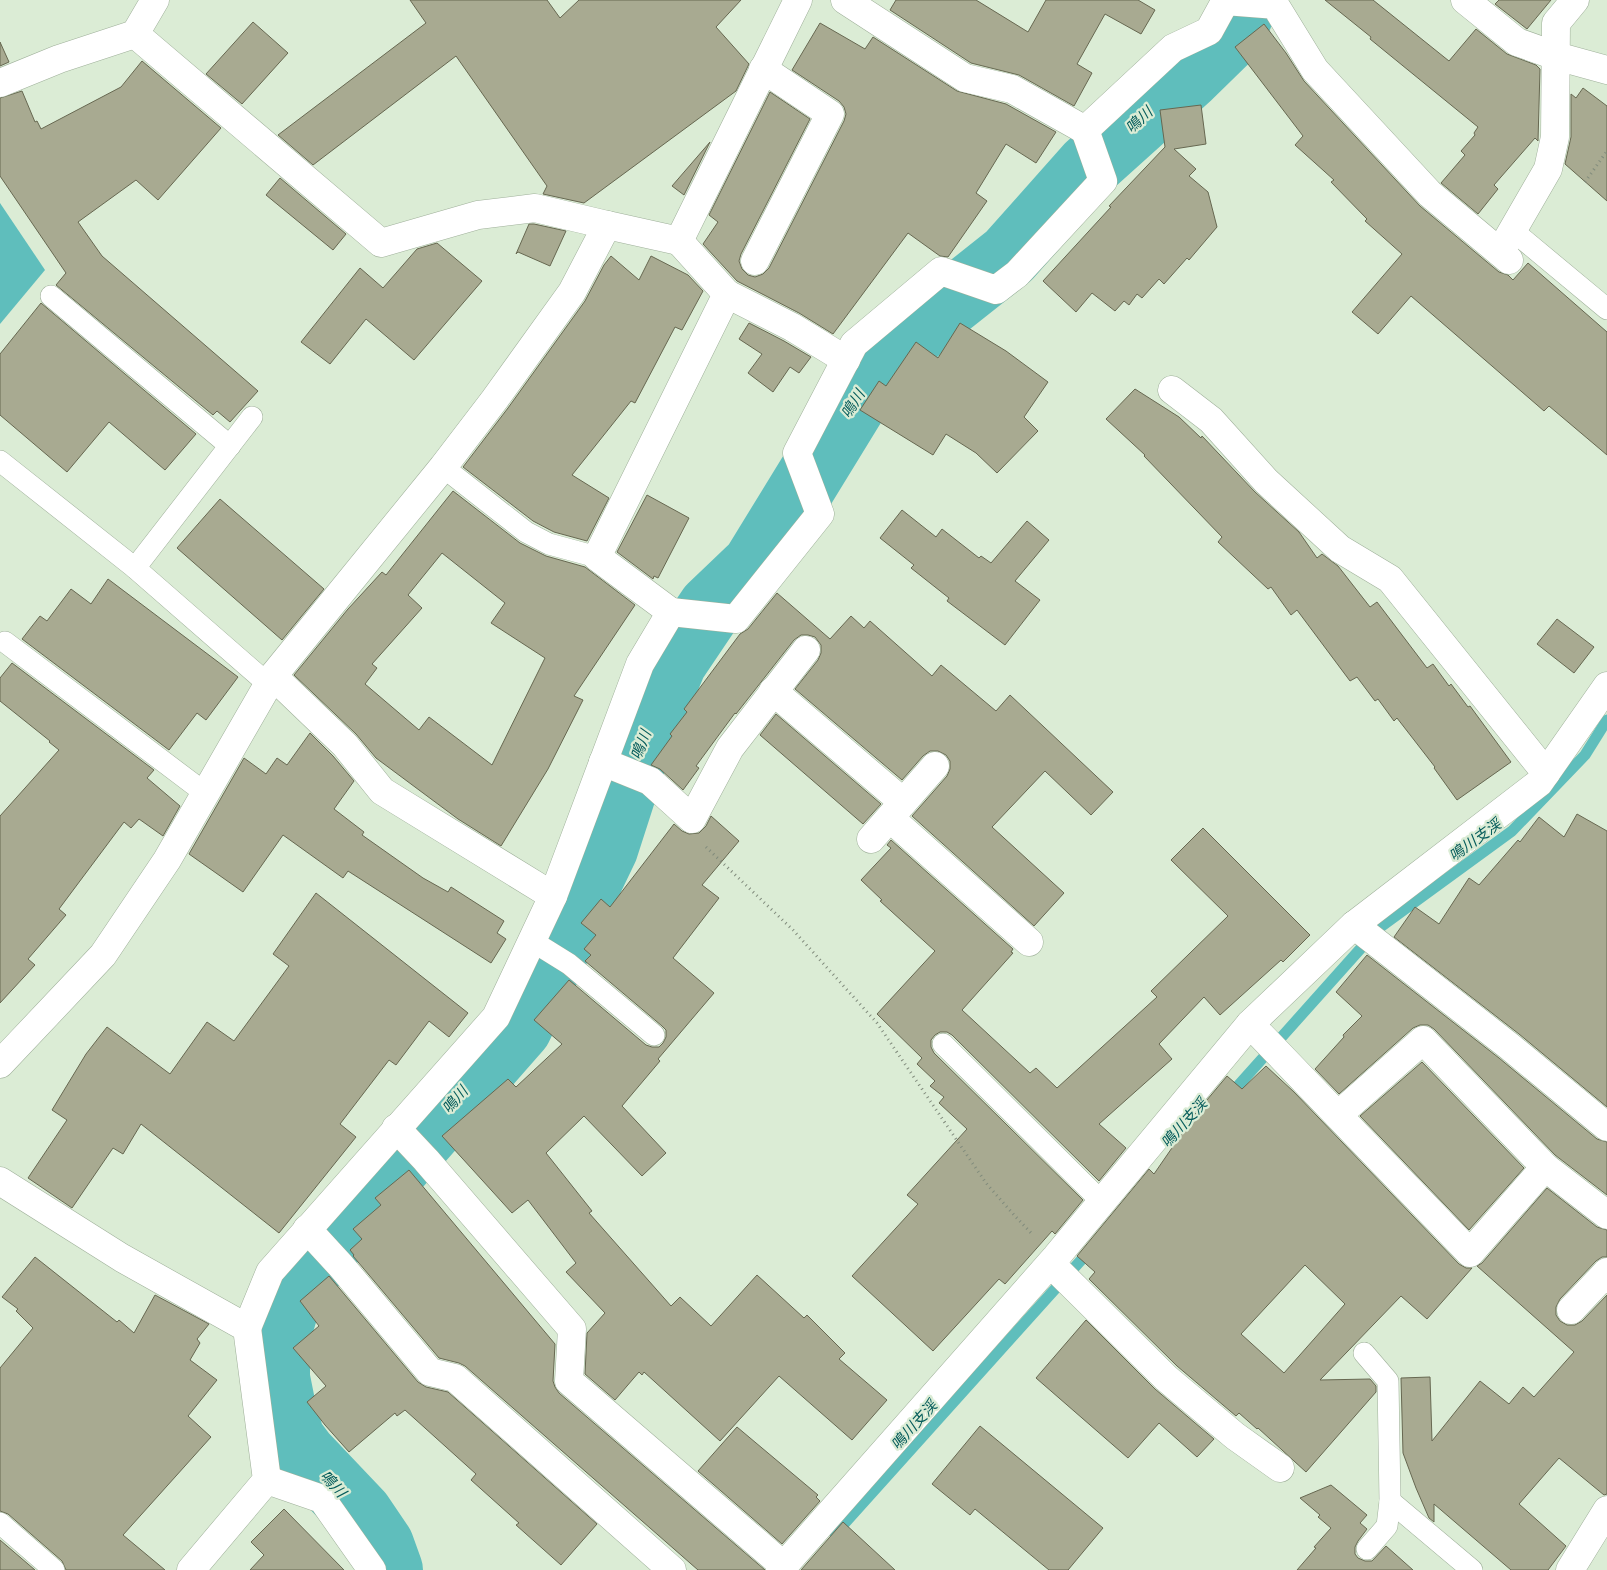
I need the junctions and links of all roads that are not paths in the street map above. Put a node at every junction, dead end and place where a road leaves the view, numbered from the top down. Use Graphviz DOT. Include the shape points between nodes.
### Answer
graph roads {
  1 [pos="155,0"];
  2 [pos="798,0"];
  3 [pos="845,0"];
  4 [pos="1465,0"];
  5 [pos="1575,0"];
  6 [pos="1226,1"];
  7 [pos="135,34"];
  8 [pos="1556,56"];
  9 [pos="763,69"];
  10 [pos="1607,70"];
  11 [pos="0,83"];
  12 [pos="1085,131"];
  13 [pos="607,225"];
  14 [pos="679,241"];
  15 [pos="1507,247"];
  16 [pos="755,261"];
  17 [pos="727,294"];
  18 [pos="51,296"];
  19 [pos="1607,309"];
  20 [pos="846,360"];
  21 [pos="1172,390"];
  22 [pos="252,417"];
  23 [pos="230,446"];
  24 [pos="0,461"];
  25 [pos="443,467"];
  26 [pos="597,557"];
  27 [pos="135,568"];
  28 [pos="673,612"];
  29 [pos="5,642"];
  30 [pos="806,650"];
  31 [pos="270,680"];
  32 [pos="1607,686"];
  33 [pos="774,691"];
  34 [pos="605,763"];
  35 [pos="935,766"];
  36 [pos="1546,773"];
  37 [pos="205,793"];
  38 [pos="896,810"];
  39 [pos="871,839"];
  40 [pos="553,896"];
  41 [pos="1356,925"];
  42 [pos="1030,942"];
  43 [pos="539,946"];
  44 [pos="1252,1026"];
  45 [pos="654,1035"];
  46 [pos="943,1044"];
  47 [pos="2,1058"];
  48 [pos="1338,1115"];
  49 [pos="1607,1127"];
  50 [pos="398,1129"];
  51 [pos="1546,1167"];
  52 [pos="0,1181"];
  53 [pos="1102,1202"];
  54 [pos="1607,1215"];
  55 [pos="308,1231"];
  56 [pos="1053,1262"];
  57 [pos="1607,1272"];
  58 [pos="1571,1310"];
  59 [pos="247,1328"];
  60 [pos="1364,1353"];
  61 [pos="1280,1468"];
  62 [pos="268,1480"];
  63 [pos="1390,1501"];
  64 [pos="1607,1510"];
  65 [pos="0,1523"];
  66 [pos="1367,1550"];
  67 [pos="782,1568"];
  68 [pos="54,1570"];
  69 [pos="191,1570"];
  70 [pos="372,1570"];
  71 [pos="672,1570"];
  72 [pos="1472,1570"];
  73 [pos="1570,1570"];
  1 -- 7 [label="street"];
  2 -- 9 [label="street"];
  3 -- 12 [label="street" via="965,78 1012,89"];
  4 -- 8 [label="street" via="1517,42"];
  5 -- 8 [label="street" via="1556,23"];
  6 -- 12 [label="street" via="1209,31 1173,48"];
  6 -- 15 [label="street" via="1275,5 1315,70 1430,194"];
  7 -- 11 [label="street"];
  7 -- 13 [label="street" via="382,243 478,215 535,208"];
  8 -- 10 [label="street"];
  8 -- 15 [label="street" via="1556,137 1548,169"];
  9 -- 14 [label="street"];
  9 -- 16 [label="street" via="830,114"];
  12 -- 20 [label="street" via="1102,181 1017,274 996,290 941,271 854,344"];
  13 -- 14 [label="street"];
  13 -- 25 [label="street" via="572,292"];
  14 -- 17 [label="street"];
  15 -- 19 [label="lane"];
  17 -- 20 [label="street" via="792,327"];
  17 -- 26 [label="street"];
  18 -- 23 [label="lane"];
  20 -- 28 [label="street" via="797,453 820,514 736,619"];
  21 -- 36 [label="street" via="1211,420 1266,481 1340,549 1390,579"];
  22 -- 23 [label="lane"];
  23 -- 27 [label="lane"];
  24 -- 27 [label="lane"];
  25 -- 26 [label="lane" via="526,532 548,544"];
  25 -- 31 [label="street"];
  26 -- 28 [label="street"];
  27 -- 31 [label="lane"];
  28 -- 34 [label="street" via="640,664"];
  29 -- 37 [label="lane"];
  30 -- 33 [label="street"];
  31 -- 37 [label="street"];
  31 -- 40 [label="street" via="345,745 382,791"];
  32 -- 36 [label="street"];
  33 -- 34 [label="street" via="730,748 692,818 650,781"];
  33 -- 38 [label="street"];
  34 -- 40 [label="street"];
  35 -- 38 [label="street"];
  36 -- 41 [label="street" via="1539,783"];
  37 -- 47 [label="street" via="167,860 103,955"];
  38 -- 39 [label="street"];
  38 -- 42 [label="street"];
  40 -- 43 [label="street"];
  41 -- 44 [label="street"];
  41 -- 49 [label="street"];
  43 -- 45 [label="lane" via="569,964"];
  43 -- 50 [label="street" via="496,1017"];
  44 -- 48 [label="street"];
  44 -- 53 [label="street"];
  46 -- 53 [label="lane"];
  48 -- 51 [label="street" via="1423,1040"];
  48 -- 51 [label="street" via="1470,1253"];
  50 -- 55 [label="street"];
  50 -- 67 [label="street" via="572,1329 569,1381"];
  51 -- 54 [label="street"];
  52 -- 59 [label="street" via="122,1258"];
  53 -- 56 [label="street"];
  55 -- 59 [label="street" via="270,1272"];
  55 -- 71 [label="street" via="430,1372 455,1378"];
  56 -- 61 [label="street" via="1166,1378 1235,1436"];
  56 -- 67 [label="street"];
  57 -- 58 [label="street"];
  59 -- 62 [label="street"];
  60 -- 63 [label="lane" via="1388,1381"];
  62 -- 69 [label="street"];
  62 -- 70 [label="street" via="322,1499"];
  63 -- 66 [label="lane" via="1387,1526"];
  63 -- 72 [label="lane"];
  64 -- 73 [label="street"];
  65 -- 68 [label="lane"];
}
